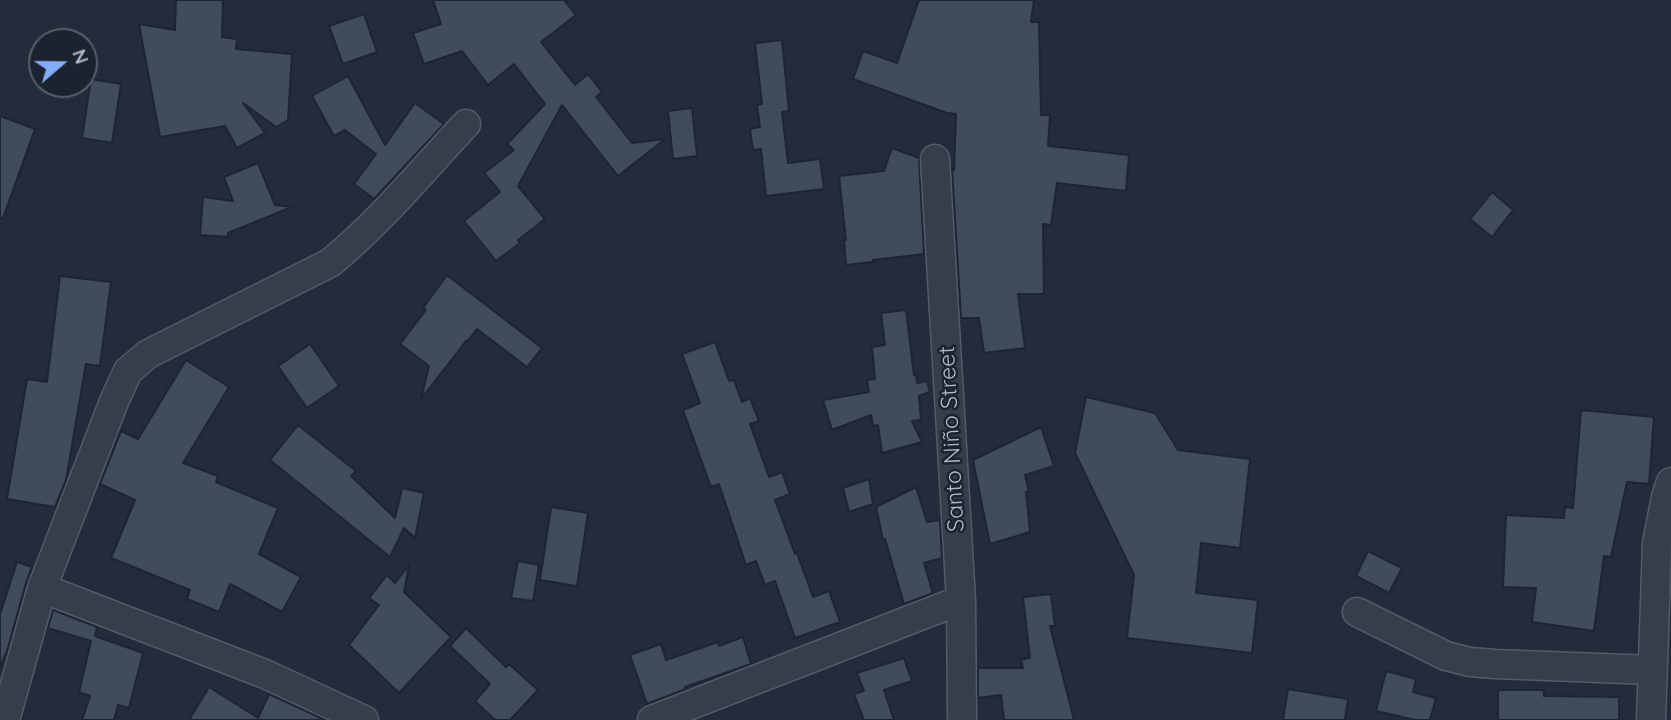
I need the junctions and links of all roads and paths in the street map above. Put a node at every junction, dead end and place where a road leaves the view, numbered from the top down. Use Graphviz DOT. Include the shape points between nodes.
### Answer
graph roads {
  1 [pos="466,124"];
  2 [pos="935,159"];
  3 [pos="1671,482"];
  4 [pos="42,588"];
  5 [pos="961,600"];
  6 [pos="1357,612"];
  7 [pos="1652,670"];
  8 [pos="5,720"];
  9 [pos="364,720"];
  10 [pos="652,720"];
  11 [pos="962,720"];
  12 [pos="1651,720"];
  1 -- 4 [label="street" via="354,244 330,263 148,354 128,371"];
  2 -- 5 [label="street, Santo Niño Street"];
  3 -- 7 [label="street" via="1657,543"];
  4 -- 8 [label="street"];
  4 -- 9 [label="street" via="265,674"];
  5 -- 10 [label="street"];
  5 -- 11 [label="street, Santo Niño Street"];
  6 -- 7 [label="street" via="1446,656 1470,662"];
  7 -- 12 [label="street"];
}
